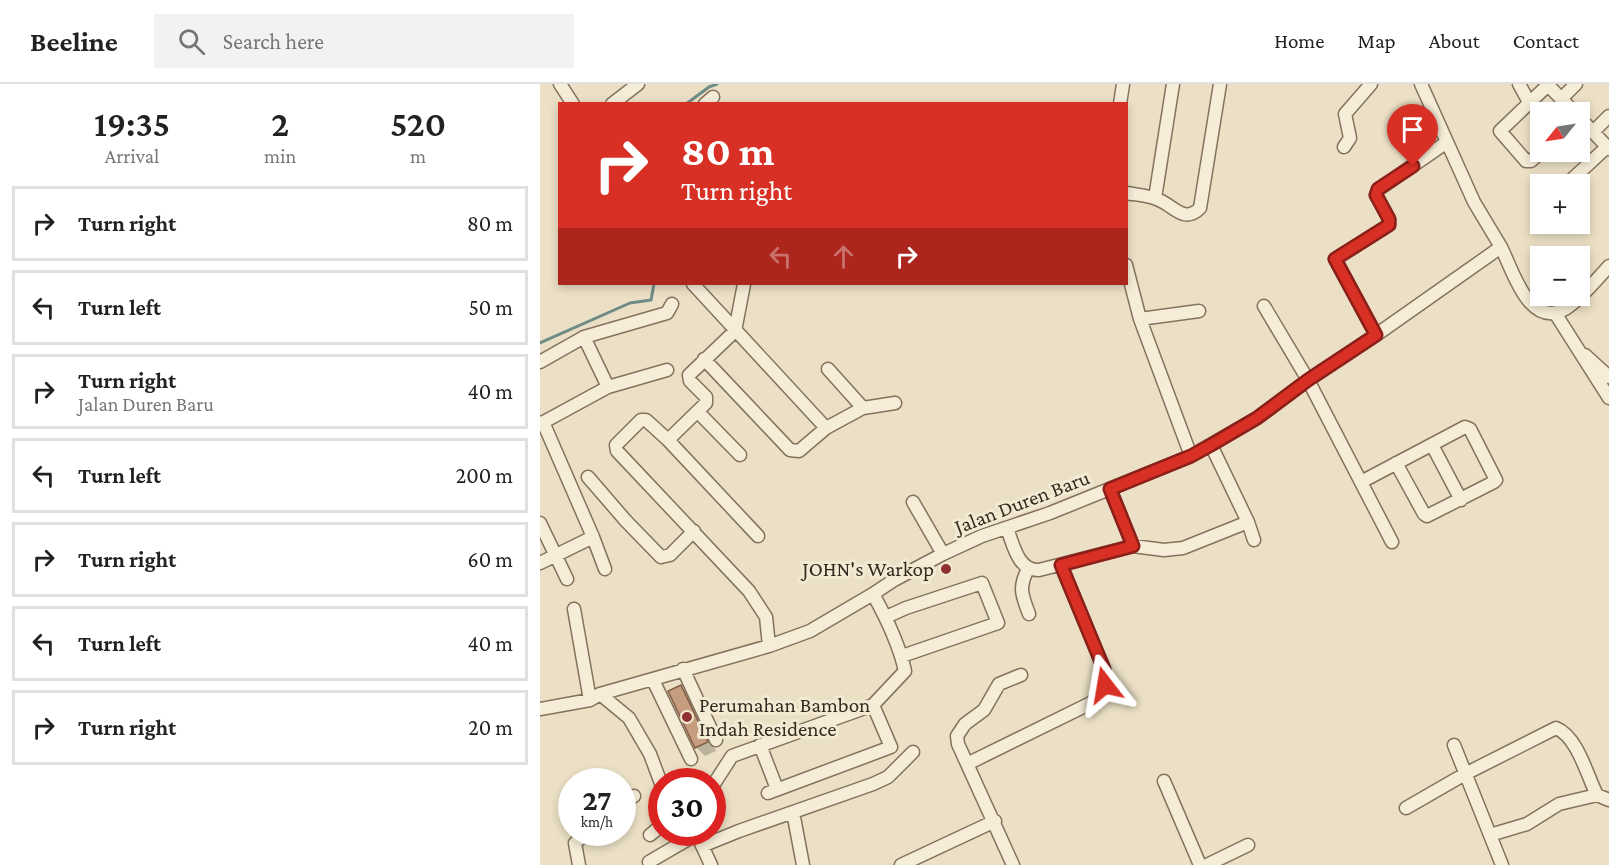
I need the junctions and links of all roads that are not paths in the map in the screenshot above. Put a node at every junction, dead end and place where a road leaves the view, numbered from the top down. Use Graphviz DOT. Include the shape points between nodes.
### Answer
graph roads {
  1 [pos="560,84"];
  2 [pos="638,84"];
  3 [pos="1173,84"];
  4 [pos="1220,84"];
  5 [pos="1371,84"];
  6 [pos="1421,84"];
  7 [pos="1519,84"];
  8 [pos="1547,84"];
  9 [pos="1576,84"];
  10 [pos="1561,99"];
  11 [pos="572,102"];
  12 [pos="615,102"];
  13 [pos="1529,102"];
  14 [pos="1564,102"];
  15 [pos="1609,116"];
  16 [pos="1590,129"];
  17 [pos="1593,132"];
  18 [pos="1447,142"];
  19 [pos="1344,147"];
  20 [pos="1608,148"];
  21 [pos="1530,161"];
  22 [pos="1578,174"];
  23 [pos="1128,193"];
  24 [pos="1155,198"];
  25 [pos="1501,246"];
  26 [pos="1609,266"];
  27 [pos="1128,273"];
  28 [pos="694,285"];
  29 [pos="744,285"];
  30 [pos="672,304"];
  31 [pos="1264,306"];
  32 [pos="1199,311"];
  33 [pos="1555,313"];
  34 [pos="1140,319"];
  35 [pos="735,331"];
  36 [pos="1376,335"];
  37 [pos="584,337"];
  38 [pos="1578,350"];
  39 [pos="704,359"];
  40 [pos="540,362"];
  41 [pos="828,369"];
  42 [pos="668,370"];
  43 [pos="1609,377"];
  44 [pos="1308,380"];
  45 [pos="608,387"];
  46 [pos="1609,398"];
  47 [pos="895,403"];
  48 [pos="863,408"];
  49 [pos="698,412"];
  50 [pos="542,423"];
  51 [pos="826,428"];
  52 [pos="668,440"];
  53 [pos="1211,445"];
  54 [pos="1432,445"];
  55 [pos="740,455"];
  56 [pos="1191,456"];
  57 [pos="1396,463"];
  58 [pos="588,477"];
  59 [pos="1361,482"];
  60 [pos="1110,489"];
  61 [pos="1461,500"];
  62 [pos="914,502"];
  63 [pos="1248,522"];
  64 [pos="540,523"];
  65 [pos="1007,528"];
  66 [pos="694,531"];
  67 [pos="758,536"];
  68 [pos="593,537"];
  69 [pos="1254,540"];
  70 [pos="1392,542"];
  71 [pos="1133,546"];
  72 [pos="943,554"];
  73 [pos="557,555"];
  74 [pos="540,563"];
  75 [pos="1061,565"];
  76 [pos="605,569"];
  77 [pos="1028,569"];
  78 [pos="567,579"];
  79 [pos="873,594"];
  80 [pos="574,609"];
  81 [pos="1029,614"];
  82 [pos="886,617"];
  83 [pos="769,646"];
  84 [pos="902,656"];
  85 [pos="683,669"];
  86 [pos="1021,675"];
  87 [pos="654,680"];
  88 [pos="595,697"];
  89 [pos="873,705"];
  90 [pos="540,709"];
  91 [pos="716,740"];
  92 [pos="760,745"];
  93 [pos="1454,745"];
  94 [pos="913,752"];
  95 [pos="691,759"];
  96 [pos="967,764"];
  97 [pos="655,768"];
  98 [pos="724,768"];
  99 [pos="1465,774"];
  100 [pos="1164,782"];
  101 [pos="1603,798"];
  102 [pos="1406,808"];
  103 [pos="793,812"];
  104 [pos="995,821"];
  105 [pos="1490,835"];
  106 [pos="726,836"];
  107 [pos="1248,845"];
  108 [pos="576,846"];
  109 [pos="675,846"];
  110 [pos="702,846"];
  111 [pos="649,862"];
  112 [pos="579,865"];
  113 [pos="711,865"];
  114 [pos="803,865"];
  115 [pos="901,865"];
  116 [pos="1013,865"];
  117 [pos="1200,865"];
  118 [pos="1207,865"];
  119 [pos="1502,865"];
  1 -- 11 [label="street"];
  2 -- 12 [label="street"];
  3 -- 24 [label="street"];
  4 -- 24 [label="street" via="1200,208 1184,215"];
  5 -- 19 [label="street" via="1345,114 1350,138"];
  6 -- 18 [label="street"];
  7 -- 13 [label="street"];
  8 -- 10 [label="street"];
  8 -- 13 [label="street"];
  9 -- 10 [label="street"];
  10 -- 14 [label="street"];
  13 -- 21 [label="street" via="1500,131"];
  15 -- 17 [label="street"];
  16 -- 17 [label="street"];
  17 -- 20 [label="street"];
  18 -- 25 [label="street"];
  18 -- 36 [label="street" via="1378,189 1376,195 1389,225 1335,259"];
  20 -- 22 [label="street"];
  23 -- 24 [label="street"];
  25 -- 33 [label="street" via="1534,308 1545,314"];
  25 -- 36 [label="street, Jalan Duren Baru"];
  26 -- 33 [label="street" via="1567,308"];
  27 -- 34 [label="street"];
  28 -- 35 [label="street"];
  29 -- 35 [label="street"];
  30 -- 37 [label="street" via="659,317"];
  31 -- 44 [label="street"];
  32 -- 34 [label="street"];
  33 -- 38 [label="street"];
  34 -- 56 [label="street"];
  35 -- 39 [label="street"];
  35 -- 51 [label="street"];
  36 -- 44 [label="street, Jalan Duren Baru"];
  37 -- 40 [label="street"];
  37 -- 45 [label="street"];
  38 -- 43 [label="street"];
  38 -- 46 [label="street"];
  39 -- 49 [label="street" via="688,378 706,399"];
  39 -- 51 [label="street" via="790,450 799,451"];
  41 -- 48 [label="street"];
  42 -- 45 [label="street"];
  44 -- 53 [label="street, Jalan Duren Baru" via="1257,418"];
  44 -- 59 [label="street"];
  45 -- 50 [label="street"];
  47 -- 48 [label="street"];
  48 -- 51 [label="street"];
  49 -- 52 [label="street"];
  49 -- 55 [label="street"];
  50 -- 68 [label="street"];
  52 -- 66 [label="street" via="644,419 616,448"];
  52 -- 67 [label="street"];
  53 -- 56 [label="street, Jalan Duren Baru"];
  53 -- 63 [label="street"];
  54 -- 57 [label="street"];
  54 -- 61 [label="street"];
  54 -- 61 [label="street" via="1468,427 1495,476 1494,482"];
  56 -- 60 [label="street, Jalan Duren Baru"];
  57 -- 59 [label="street"];
  57 -- 61 [label="street" via="1427,516"];
  58 -- 66 [label="street" via="661,557 670,555"];
  59 -- 70 [label="street"];
  60 -- 65 [label="street, Jalan Duren Baru"];
  60 -- 71 [label="street"];
  62 -- 72 [label="street"];
  63 -- 69 [label="street"];
  63 -- 71 [label="street" via="1183,548"];
  64 -- 73 [label="street"];
  65 -- 72 [label="street, Jalan Duren Baru"];
  65 -- 77 [label="street"];
  66 -- 83 [label="street" via="757,602 766,617"];
  68 -- 73 [label="street"];
  68 -- 76 [label="street"];
  71 -- 75 [label="street"];
  72 -- 79 [label="street, Jalan Duren Baru"];
  73 -- 74 [label="street"];
  73 -- 78 [label="street"];
  75 -- 77 [label="street"];
  75 -- 96 [label="street" via="1104,669 1101,695"];
  77 -- 81 [label="street" via="1021,588"];
  79 -- 82 [label="street"];
  79 -- 83 [label="street, Jalan Duren Baru" via="810,631"];
  80 -- 88 [label="street"];
  82 -- 84 [label="street"];
  82 -- 84 [label="street" via="982,583 998,623"];
  83 -- 85 [label="street, Jalan Duren Baru"];
  84 -- 89 [label="street" via="905,671"];
  85 -- 87 [label="street, Jalan Duren Baru"];
  85 -- 91 [label="street"];
  86 -- 96 [label="street" via="999,684 984,710 960,729 958,744"];
  87 -- 88 [label="street, Jalan Duren Baru"];
  87 -- 95 [label="street"];
  88 -- 90 [label="street, Jalan Duren Baru"];
  88 -- 97 [label="street" via="629,718"];
  89 -- 92 [label="street"];
  89 -- 92 [label="street" via="891,747 772,791"];
  92 -- 98 [label="street" via="732,756"];
  93 -- 99 [label="street"];
  94 -- 103 [label="street" via="888,777"];
  96 -- 104 [label="street"];
  99 -- 101 [label="street" via="1556,728 1579,753"];
  99 -- 102 [label="street"];
  99 -- 105 [label="street"];
  100 -- 117 [label="street"];
  101 -- 105 [label="street" via="1559,804 1527,824"];
  103 -- 106 [label="street"];
  103 -- 114 [label="street"];
  104 -- 115 [label="street"];
  104 -- 116 [label="street"];
  105 -- 119 [label="street"];
  107 -- 118 [label="street"];
  108 -- 112 [label="street"];
  109 -- 111 [label="street"];
  110 -- 113 [label="street"];
}
